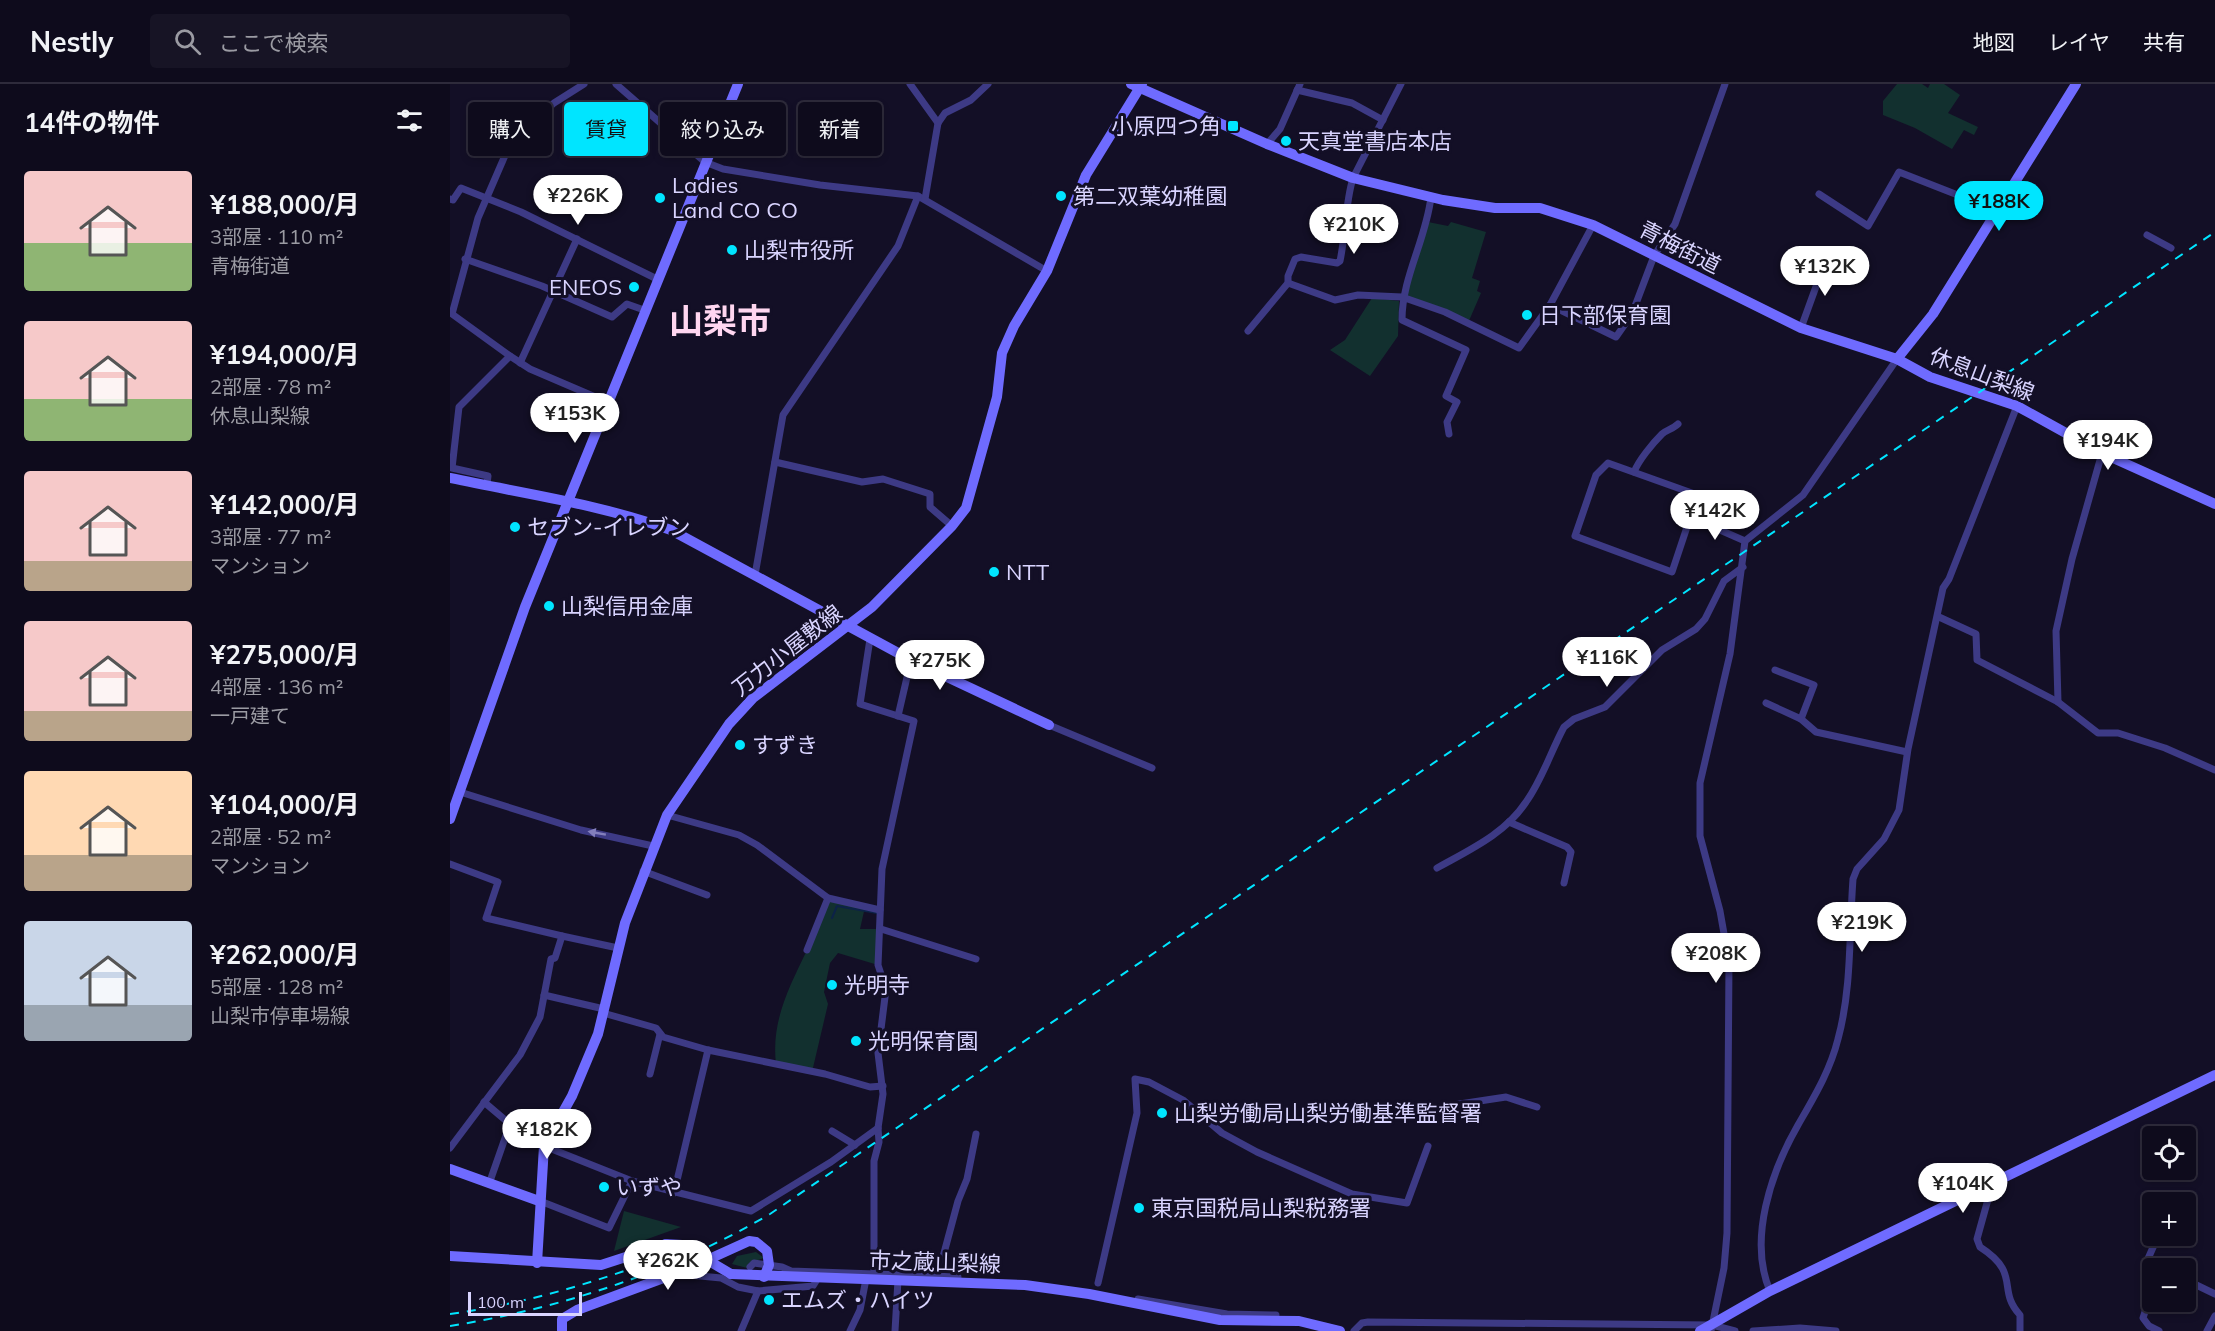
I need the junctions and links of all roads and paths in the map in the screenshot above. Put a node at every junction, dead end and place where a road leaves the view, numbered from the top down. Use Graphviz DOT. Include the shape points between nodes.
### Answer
graph roads {
  1 [pos="584,84"];
  2 [pos="616,84"];
  3 [pos="738,84"];
  4 [pos="910,84"];
  5 [pos="987,84"];
  6 [pos="1401,84"];
  7 [pos="1725,84"];
  8 [pos="2076,84"];
  9 [pos="1138,85"];
  10 [pos="1298,87"];
  11 [pos="1383,120"];
  12 [pos="938,123"];
  13 [pos="1267,144"];
  14 [pos="705,162"];
  15 [pos="1353,178"];
  16 [pos="1819,194"];
  17 [pos="921,198"];
  18 [pos="1431,198"];
  19 [pos="450,199"];
  20 [pos="487,200"];
  21 [pos="1996,210"];
  22 [pos="1593,225"];
  23 [pos="2147,236"];
  24 [pos="577,239"];
  25 [pos="2171,248"];
  26 [pos="1654,256"];
  27 [pos="465,259"];
  28 [pos="1826,259"];
  29 [pos="1047,271"];
  30 [pos="657,279"];
  31 [pos="1288,283"];
  32 [pos="552,291"];
  33 [pos="1402,297"];
  34 [pos="1550,305"];
  35 [pos="644,310"];
  36 [pos="1801,328"];
  37 [pos="1248,331"];
  38 [pos="510,356"];
  39 [pos="1897,359"];
  40 [pos="520,363"];
  41 [pos="607,402"];
  42 [pos="2017,406"];
  43 [pos="1678,424"];
  44 [pos="1449,434"];
  45 [pos="2102,453"];
  46 [pos="775,462"];
  47 [pos="1634,472"];
  48 [pos="450,478"];
  49 [pos="487,484"];
  50 [pos="568,500"];
  51 [pos="2215,504"];
  52 [pos="1695,519"];
  53 [pos="952,526"];
  54 [pos="1745,541"];
  55 [pos="1743,567"];
  56 [pos="754,575"];
  57 [pos="1938,617"];
  58 [pos="847,627"];
  59 [pos="870,639"];
  60 [pos="911,660"];
  61 [pos="1775,670"];
  62 [pos="2058,702"];
  63 [pos="1766,703"];
  64 [pos="898,716"];
  65 [pos="1801,719"];
  66 [pos="1049,725"];
  67 [pos="1907,752"];
  68 [pos="1152,768"];
  69 [pos="2215,770"];
  70 [pos="460,792"];
  71 [pos="667,815"];
  72 [pos="450,819"];
  73 [pos="1509,822"];
  74 [pos="654,846"];
  75 [pos="450,864"];
  76 [pos="1437,868"];
  77 [pos="643,871"];
  78 [pos="1564,883"];
  79 [pos="707,895"];
  80 [pos="828,898"];
  81 [pos="880,910"];
  82 [pos="881,930"];
  83 [pos="562,936"];
  84 [pos="618,948"];
  85 [pos="807,950"];
  86 [pos="976,959"];
  87 [pos="544,995"];
  88 [pos="604,1011"];
  89 [pos="660,1034"];
  90 [pos="708,1050"];
  91 [pos="650,1074"];
  92 [pos="2215,1075"];
  93 [pos="883,1086"];
  94 [pos="484,1102"];
  95 [pos="1453,1105"];
  96 [pos="1537,1107"];
  97 [pos="510,1124"];
  98 [pos="878,1128"];
  99 [pos="832,1131"];
  100 [pos="976,1134"];
  101 [pos="855,1145"];
  102 [pos="544,1146"];
  103 [pos="1428,1146"];
  104 [pos="450,1148"];
  105 [pos="450,1169"];
  106 [pos="632,1181"];
  107 [pos="489,1184"];
  108 [pos="1992,1185"];
  109 [pos="674,1193"];
  110 [pos="539,1201"];
  111 [pos="450,1256"];
  112 [pos="537,1263"];
  113 [pos="769,1265"];
  114 [pos="750,1267"];
  115 [pos="685,1270"];
  116 [pos="764,1277"];
  117 [pos="871,1277"];
  118 [pos="818,1278"];
  119 [pos="937,1279"];
  120 [pos="898,1280"];
  121 [pos="1098,1283"];
  122 [pos="2196,1285"];
  123 [pos="758,1291"];
  124 [pos="1770,1291"];
  125 [pos="2215,1294"];
  126 [pos="2145,1312"];
  127 [pos="1276,1315"];
  128 [pos="2215,1316"];
  129 [pos="1711,1328"];
  130 [pos="562,1331"];
  131 [pos="741,1331"];
  132 [pos="850,1331"];
  133 [pos="895,1331"];
  134 [pos="1340,1331"];
  135 [pos="1354,1331"];
  136 [pos="1700,1331"];
  137 [pos="1735,1331"];
  138 [pos="1753,1331"];
  139 [pos="1836,1331"];
  140 [pos="2020,1331"];
  141 [pos="2159,1331"];
  142 [pos="2207,1331"];
  1 -- 20 [label="street" via="554,103 510,144"];
  2 -- 14 [label="street"];
  3 -- 14 [label="main road"];
  4 -- 12 [label="street"];
  5 -- 12 [label="street" via="971,100 945,113"];
  6 -- 11 [label="street"];
  7 -- 26 [label="street" via="1675,224"];
  8 -- 21 [label="main road"];
  9 -- 13 [label="main road, 青梅街道"];
  9 -- 29 [label="main road, 万力小屋敷線" via="1086,175"];
  10 -- 11 [label="street" via="1352,103"];
  10 -- 13 [label="street" via="1280,129"];
  11 -- 15 [label="street"];
  12 -- 17 [label="street"];
  13 -- 15 [label="main road, 青梅街道"];
  14 -- 17 [label="street" via="723,169 799,182"];
  14 -- 30 [label="main road"];
  15 -- 18 [label="main road, 青梅街道"];
  15 -- 31 [label="street" via="1340,261 1295,259"];
  16 -- 21 [label="street" via="1868,226 1899,172"];
  17 -- 29 [label="street"];
  17 -- 46 [label="street" via="898,246 783,415"];
  18 -- 22 [label="main road, 青梅街道" via="1495,208 1540,208"];
  18 -- 33 [label="street" via="1428,222"];
  19 -- 20 [label="street" via="460,188"];
  20 -- 24 [label="street"];
  20 -- 27 [label="street"];
  21 -- 39 [label="main road" via="1933,314"];
  22 -- 26 [label="main road, 青梅街道"];
  22 -- 34 [label="street"];
  23 -- 25 [label="street"];
  24 -- 30 [label="street"];
  24 -- 32 [label="street"];
  26 -- 34 [label="street" via="1632,314 1617,337"];
  26 -- 36 [label="main road, 青梅街道"];
  27 -- 32 [label="street"];
  27 -- 38 [label="street" via="452,314"];
  28 -- 36 [label="street"];
  29 -- 53 [label="main road, 万力小屋敷線" via="1002,353 997,397 969,499"];
  30 -- 35 [label="main road"];
  31 -- 33 [label="street" via="1335,300 1358,295"];
  31 -- 37 [label="street"];
  32 -- 35 [label="street" via="612,317 627,304"];
  32 -- 40 [label="street"];
  33 -- 34 [label="street" via="1444,312 1519,348"];
  33 -- 44 [label="street" via="1402,320 1466,350 1446,396 1457,402 1447,422"];
  35 -- 41 [label="main road"];
  36 -- 39 [label="main road, 青梅街道"];
  38 -- 40 [label="street"];
  38 -- 49 [label="street" via="459,407 452,468 488,476"];
  39 -- 42 [label="main road, 休息山梨線" via="1930,377"];
  39 -- 54 [label="street" via="1803,495"];
  40 -- 41 [label="street"];
  41 -- 50 [label="main road"];
  42 -- 45 [label="main road, 休息山梨線"];
  42 -- 57 [label="street" via="1943,588"];
  43 -- 47 [label="street" via="1663,432 1640,458"];
  45 -- 51 [label="main road, 休息山梨線"];
  45 -- 62 [label="street" via="2056,631"];
  46 -- 53 [label="street" via="862,482 883,479 930,494 930,507"];
  46 -- 56 [label="street"];
  47 -- 52 [label="street" via="1703,497"];
  47 -- 52 [label="street" via="1608,463 1596,475 1575,536 1672,572 1688,524"];
  48 -- 49 [label="main road"];
  49 -- 50 [label="main road"];
  50 -- 56 [label="main road" via="671,530"];
  50 -- 70 [label="main road" via="514,637"];
  52 -- 54 [label="street"];
  53 -- 58 [label="main road, 万力小屋敷線"];
  54 -- 55 [label="street"];
  55 -- 73 [label="street" via="1724,581 1705,619 1696,628 1662,650 1605,707 1574,718 1564,727 1527,802"];
  55 -- 129 [label="street" via="1730,654 1700,783 1699,805 1701,837 1729,962 1727,1233"];
  56 -- 58 [label="main road"];
  57 -- 62 [label="street" via="1976,634 1977,660"];
  57 -- 67 [label="street"];
  58 -- 59 [label="main road"];
  58 -- 71 [label="main road, 万力小屋敷線" via="753,698 729,724"];
  59 -- 60 [label="main road"];
  59 -- 64 [label="street" via="860,704"];
  60 -- 64 [label="street"];
  60 -- 66 [label="main road"];
  61 -- 65 [label="street" via="1814,685"];
  62 -- 69 [label="street" via="2098,733 2118,733"];
  63 -- 65 [label="street"];
  64 -- 81 [label="street" via="914,721 888,833"];
  65 -- 67 [label="street" via="1816,732"];
  66 -- 68 [label="street"];
  67 -- 124 [label="street" via="1899,810 1884,839 1853,879 1848,967 1833,1057 1793,1136 1763,1218 1761,1263"];
  70 -- 72 [label="main road"];
  74 -- 70 [label="street, one-way" via="581,830"];
  71 -- 74 [label="main road, 万力小屋敷線"];
  71 -- 80 [label="street" via="757,844"];
  73 -- 76 [label="street" via="1479,845"];
  73 -- 78 [label="street" via="1567,847 1571,852"];
  74 -- 77 [label="main road, 万力小屋敷線"];
  75 -- 83 [label="street" via="498,882 486,918"];
  77 -- 79 [label="street"];
  77 -- 84 [label="main road, 万力小屋敷線"];
  80 -- 81 [label="street"];
  80 -- 85 [label="street"];
  81 -- 82 [label="street"];
  82 -- 86 [label="street"];
  82 -- 93 [label="street" via="878,965 886,989 878,1053"];
  83 -- 84 [label="street"];
  83 -- 87 [label="street" via="555,958 551,959"];
  84 -- 88 [label="main road, 万力小屋敷線"];
  87 -- 88 [label="street"];
  87 -- 94 [label="street" via="540,1017 520,1054"];
  88 -- 89 [label="street" via="656,1028"];
  88 -- 102 [label="main road, 万力小屋敷線" via="585,1069"];
  89 -- 90 [label="street"];
  89 -- 91 [label="street"];
  90 -- 93 [label="street" via="870,1087"];
  90 -- 109 [label="street"];
  92 -- 108 [label="main road"];
  93 -- 98 [label="street"];
  94 -- 97 [label="street"];
  94 -- 104 [label="street"];
  95 -- 96 [label="street" via="1506,1097"];
  97 -- 102 [label="street"];
  97 -- 107 [label="street"];
  98 -- 101 [label="street"];
  98 -- 117 [label="street"];
  99 -- 101 [label="street"];
  100 -- 119 [label="street"];
  101 -- 109 [label="street" via="751,1211"];
  102 -- 106 [label="street"];
  102 -- 110 [label="main road, 万力小屋敷線"];
  103 -- 121 [label="street" via="1407,1203 1352,1194 1243,1145 1183,1100 1135,1079 1137,1113"];
  105 -- 107 [label="main road"];
  106 -- 109 [label="street"];
  106 -- 110 [label="street" via="609,1228"];
  107 -- 110 [label="main road"];
  108 -- 124 [label="main road"];
  108 -- 140 [label="street" via="1977,1239 1980,1247 1998,1259 2006,1272 2011,1306 2020,1315"];
  110 -- 112 [label="main road, 万力小屋敷線"];
  111 -- 112 [label="main road"];
  112 -- 116 [label="main road, 市之蔵山梨線, bridge" via="601,1265 666,1244 682,1245 731,1274"];
  113 -- 114 [label="street" via="754,1263"];
  113 -- 115 [label="main road" via="765,1248 753,1241"];
  113 -- 116 [label="main road"];
  113 -- 117 [label="street" via="791,1271"];
  115 -- 123 [label="street" via="690,1275 721,1278"];
  115 -- 130 [label="main road" via="577,1311 562,1319"];
  116 -- 118 [label="main road, 市之蔵山梨線"];
  117 -- 118 [label="main road, 市之蔵山梨線"];
  117 -- 119 [label="street"];
  117 -- 120 [label="main road, 市之蔵山梨線"];
  117 -- 132 [label="street"];
  118 -- 123 [label="street" via="813,1286"];
  119 -- 120 [label="main road, 市之蔵山梨線"];
  119 -- 127 [label="street" via="1038,1281 1208,1311"];
  119 -- 134 [label="main road, 市之蔵山梨線" via="1025,1285 1220,1320 1299,1321"];
  120 -- 133 [label="street"];
  122 -- 125 [label="street"];
  123 -- 131 [label="street"];
  124 -- 129 [label="main road"];
  126 -- 141 [label="street" via="2143,1318"];
  128 -- 142 [label="street"];
  129 -- 135 [label="street" via="1368,1322"];
  129 -- 136 [label="main road"];
  129 -- 137 [label="street"];
  138 -- 139 [label="street"];
}
